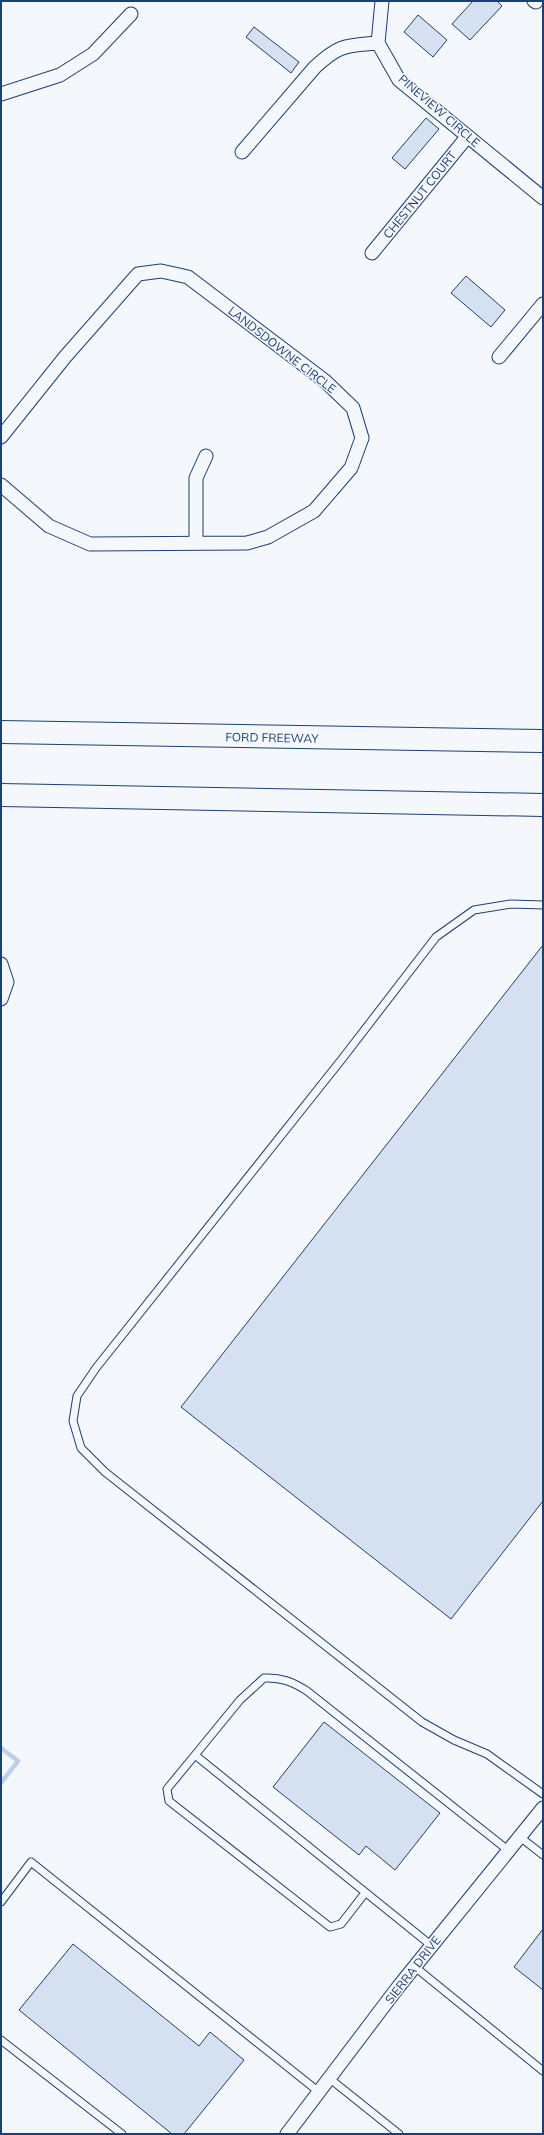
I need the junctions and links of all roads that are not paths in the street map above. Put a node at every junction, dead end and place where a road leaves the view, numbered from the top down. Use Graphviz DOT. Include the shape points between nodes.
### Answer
graph roads {
  1 [pos="382,1"];
  2 [pos="131,14"];
  3 [pos="378,42"];
  4 [pos="1,94"];
  5 [pos="467,137"];
  6 [pos="242,152"];
  7 [pos="543,198"];
  8 [pos="372,253"];
  9 [pos="543,304"];
  10 [pos="499,357"];
  11 [pos="1,437"];
  12 [pos="206,456"];
  13 [pos="1,485"];
  14 [pos="196,543"];
  15 [pos="1,732"];
  16 [pos="543,741"];
  17 [pos="1,796"];
  18 [pos="543,805"];
  19 [pos="543,905"];
  20 [pos="1,964"];
  21 [pos="1,999"];
  22 [pos="195,1756"];
  23 [pos="543,1794"];
  24 [pos="543,1808"];
  25 [pos="520,1837"];
  26 [pos="509,1851"];
  27 [pos="543,1855"];
  28 [pos="365,1893"];
  29 [pos="1,1902"];
  30 [pos="432,1946"];
  31 [pos="415,1967"];
  32 [pos="1,2040"];
  33 [pos="543,2071"];
  34 [pos="329,2078"];
  35 [pos="319,2092"];
  36 [pos="122,2134"];
  37 [pos="287,2134"];
  38 [pos="399,2134"];
  1 -- 3 [label="street"];
  2 -- 4 [label="street" via="93,54 60,75"];
  3 -- 5 [label="street, PINEVIEW CIRCLE" via="399,80"];
  3 -- 6 [label="street" via="342,46 328,55"];
  5 -- 7 [label="street, PINEVIEW CIRCLE"];
  5 -- 8 [label="street, CHESTNUT COURT"];
  9 -- 10 [label="street"];
  11 -- 14 [label="street, LANDSDOWNE CIRCLE" via="65,357 138,274 161,271 188,277 325,381 353,408 362,438 351,468 314,511 268,538 247,543"];
  12 -- 14 [label="street" via="196,478"];
  13 -- 14 [label="street, LANDSDOWNE CIRCLE" via="49,526 90,544"];
  15 -- 16 [label="highway, FORD FREEWAY"];
  17 -- 18 [label="highway"];
  19 -- 23 [label="lane" via="511,904 474,910 436,937 96,1368 77,1396 73,1421 81,1448 105,1472 422,1722 454,1740 487,1754"];
  20 -- 21 [label="street" via="7,982"];
  22 -- 26 [label="lane" via="240,1700 264,1678 285,1680 307,1691"];
  22 -- 28 [label="lane"];
  22 -- 28 [label="lane" via="167,1789 169,1801 330,1927 341,1924"];
  24 -- 25 [label="street, SIERRA DRIVE"];
  25 -- 26 [label="street, SIERRA DRIVE"];
  25 -- 27 [label="lane"];
  26 -- 30 [label="street, SIERRA DRIVE"];
  28 -- 30 [label="lane"];
  29 -- 35 [label="lane" via="31,1862"];
  30 -- 31 [label="street, SIERRA DRIVE"];
  31 -- 33 [label="lane"];
  31 -- 34 [label="street, SIERRA DRIVE"];
  32 -- 36 [label="lane"];
  34 -- 35 [label="street, SIERRA DRIVE"];
  34 -- 38 [label="lane"];
  35 -- 37 [label="street, SIERRA DRIVE"];
}
